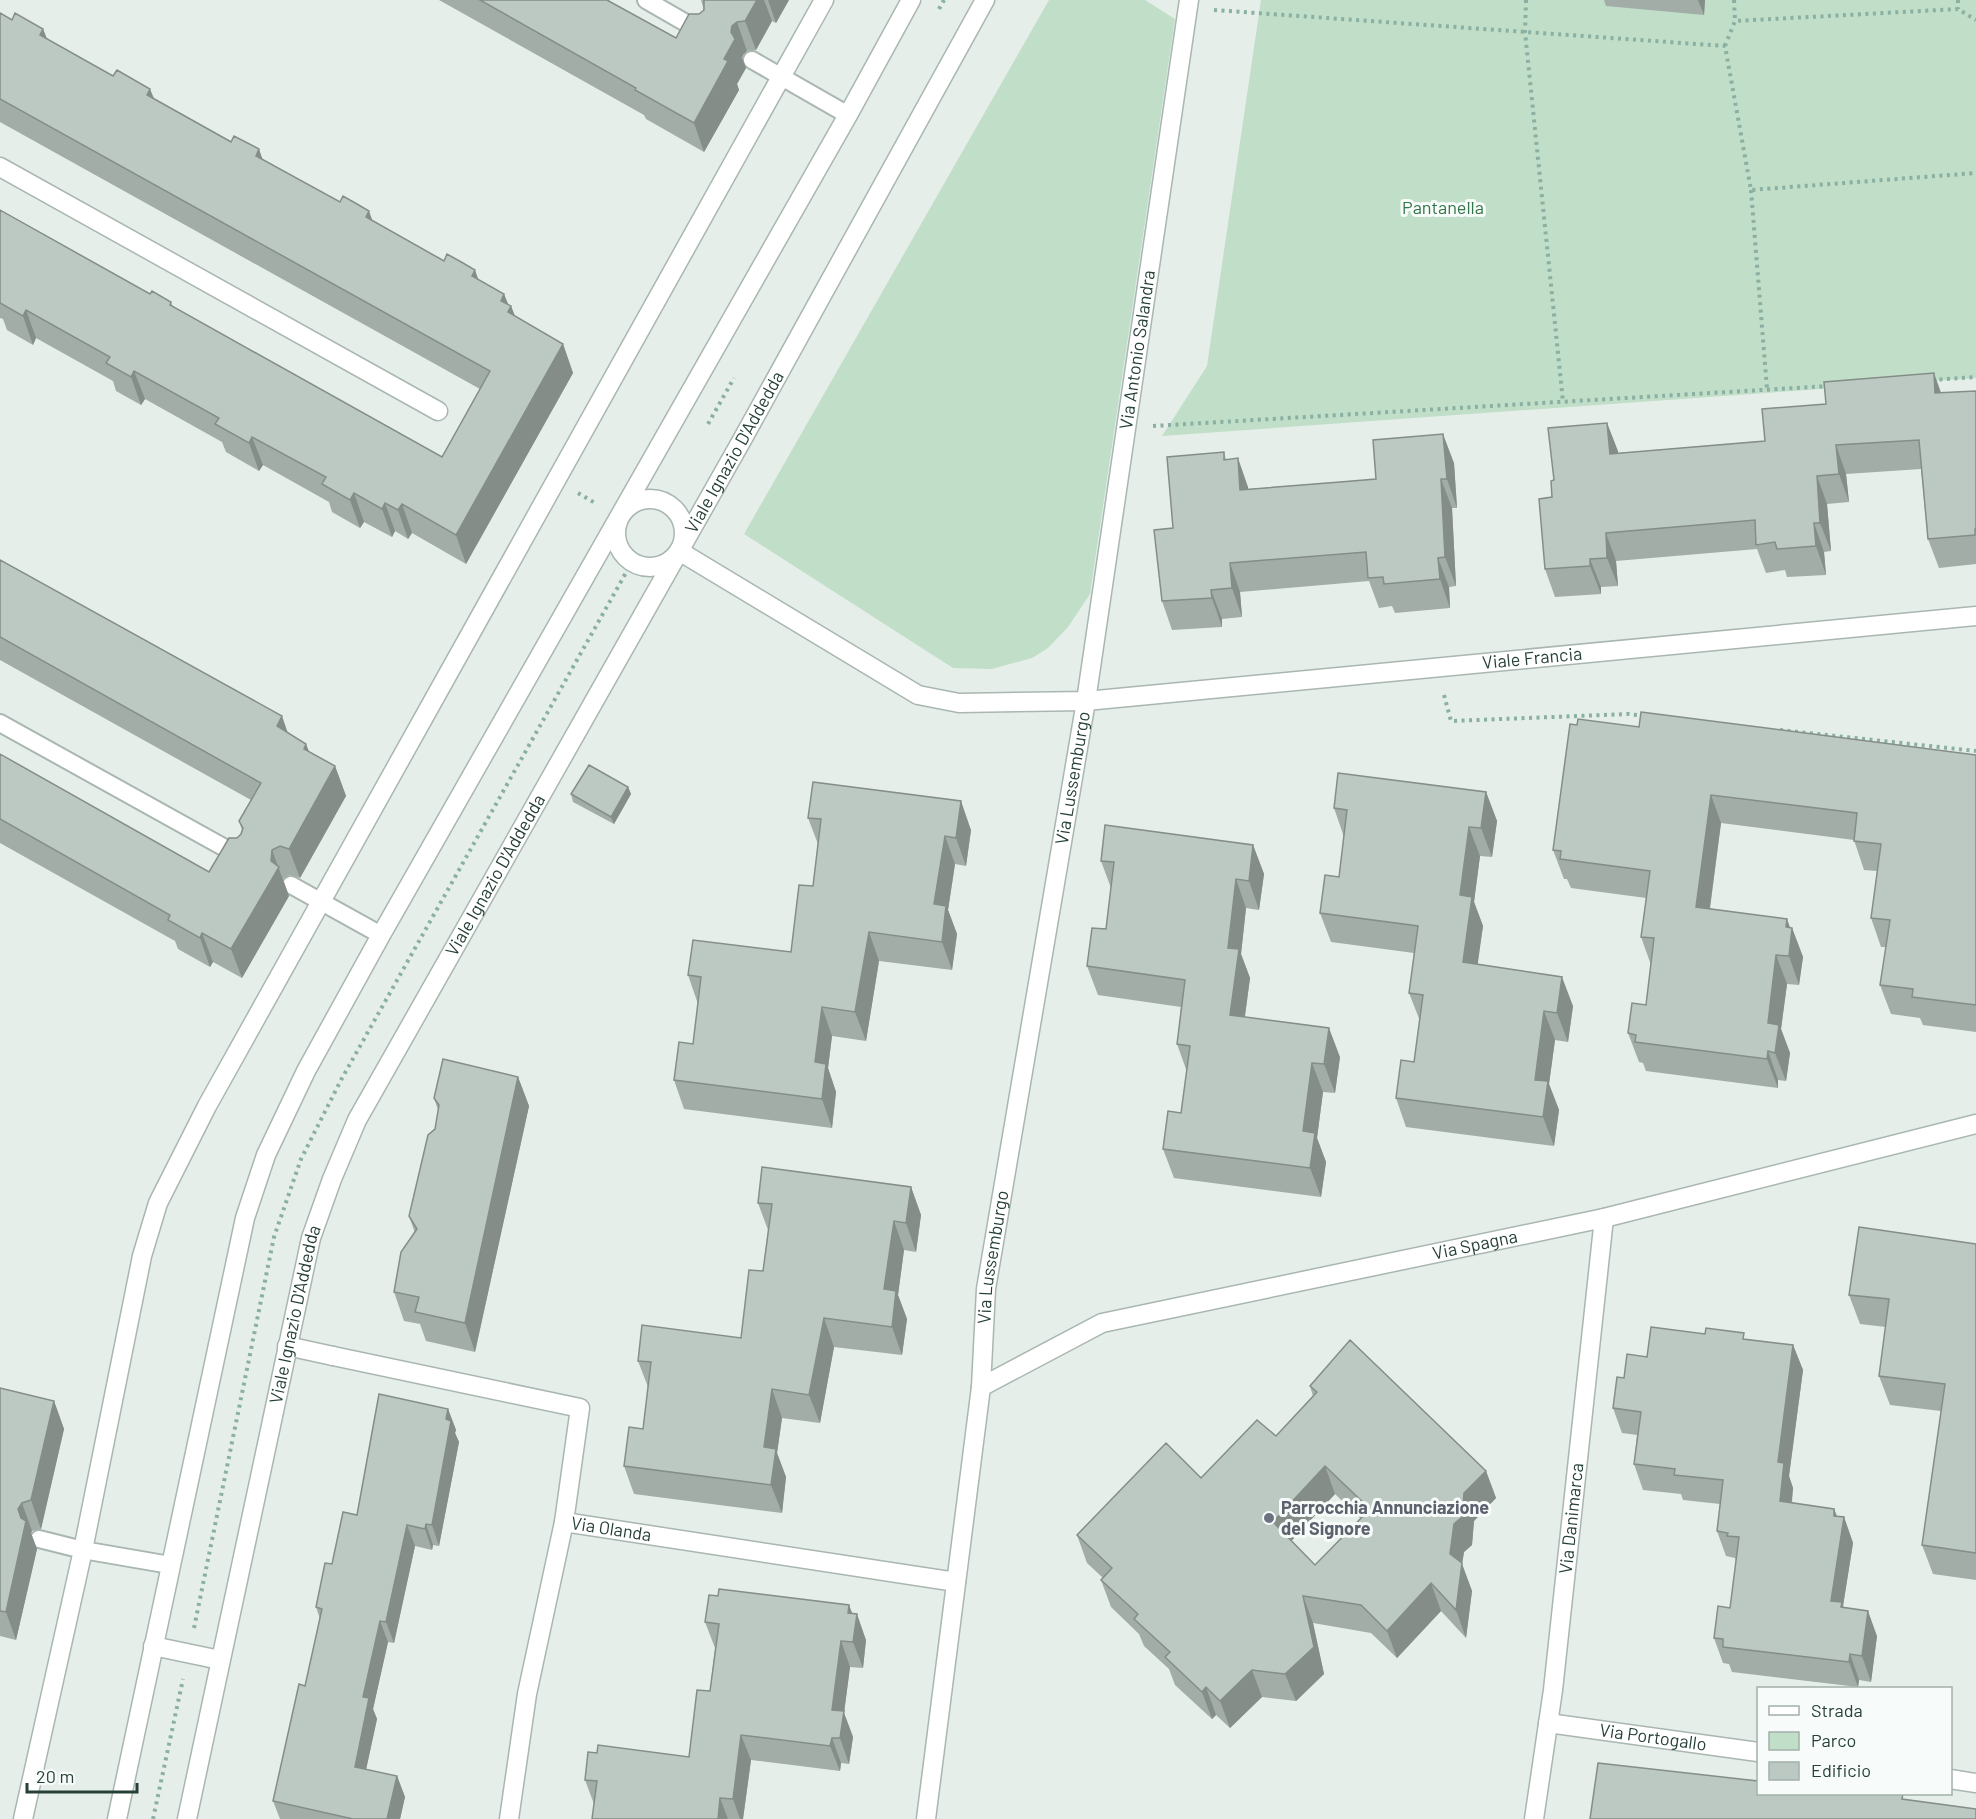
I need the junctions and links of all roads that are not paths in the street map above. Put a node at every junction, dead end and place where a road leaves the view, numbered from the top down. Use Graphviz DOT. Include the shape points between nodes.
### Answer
graph roads {
  1 [pos="646,0"];
  2 [pos="824,0"];
  3 [pos="911,0"];
  4 [pos="985,0"];
  5 [pos="1189,4"];
  6 [pos="705,34"];
  7 [pos="752,60"];
  8 [pos="781,77"];
  9 [pos="848,115"];
  10 [pos="0,167"];
  11 [pos="438,411"];
  12 [pos="619,518"];
  13 [pos="680,551"];
  14 [pos="1976,616"];
  15 [pos="1086,701"];
  16 [pos="0,723"];
  17 [pos="243,858"];
  18 [pos="291,885"];
  19 [pos="321,901"];
  20 [pos="381,935"];
  21 [pos="1976,1124"];
  22 [pos="1604,1218"];
  23 [pos="287,1346"];
  24 [pos="981,1387"];
  25 [pos="564,1522"];
  26 [pos="39,1539"];
  27 [pos="83,1550"];
  28 [pos="170,1565"];
  29 [pos="956,1582"];
  30 [pos="153,1646"];
  31 [pos="220,1660"];
  32 [pos="1548,1723"];
  33 [pos="1757,1752"];
  34 [pos="1952,1779"];
  35 [pos="1976,1783"];
  36 [pos="23,1819"];
  37 [pos="117,1819"];
  38 [pos="187,1819"];
  39 [pos="509,1819"];
  40 [pos="926,1819"];
  41 [pos="1534,1819"];
  1 -- 6 [label="lane"];
  2 -- 8 [label="street"];
  3 -- 9 [label="street"];
  4 -- 13 [label="street, Viale Ignazio D'Addedda"];
  5 -- 15 [label="street, Via Antonio Salandra"];
  7 -- 8 [label="lane"];
  8 -- 9 [label="lane"];
  8 -- 19 [label="street"];
  9 -- 12 [label="street"];
  10 -- 11 [label="street"];
  12 -- 13 [label="street" via="617,543 632,562 650,568 662,566"];
  12 -- 13 [label="street" via="636,501 664,501 683,522"];
  12 -- 20 [label="street"];
  13 -- 15 [label="street, Viale Francia" via="918,694 959,703"];
  13 -- 23 [label="street, Viale Ignazio D'Addedda" via="357,1120 311,1238"];
  14 -- 15 [label="street, Viale Francia"];
  15 -- 24 [label="street, Via Lussemburgo" via="986,1289"];
  16 -- 17 [label="lane"];
  18 -- 19 [label="lane"];
  19 -- 20 [label="lane"];
  19 -- 27 [label="street" via="158,1203 142,1256"];
  20 -- 28 [label="street" via="306,1071 266,1155 245,1218"];
  21 -- 22 [label="street, Via Spagna"];
  22 -- 24 [label="street, Via Spagna" via="1102,1323"];
  22 -- 32 [label="street, Via Danimarca"];
  23 -- 25 [label="street" via="580,1408"];
  23 -- 31 [label="street, Viale Ignazio D'Addedda"];
  24 -- 29 [label="street, Via Lussemburgo"];
  25 -- 29 [label="street, Via Olanda"];
  25 -- 39 [label="street, Via Olanda" via="527,1694"];
  26 -- 27 [label="lane"];
  27 -- 28 [label="lane"];
  27 -- 36 [label="street"];
  28 -- 30 [label="street"];
  29 -- 40 [label="street, Via Lussemburgo"];
  30 -- 31 [label="street"];
  30 -- 37 [label="street"];
  31 -- 38 [label="street, Viale Ignazio D'Addedda"];
  32 -- 33 [label="street, Via Portogallo"];
  32 -- 41 [label="street, Via Danimarca"];
  34 -- 35 [label="street"];
}
